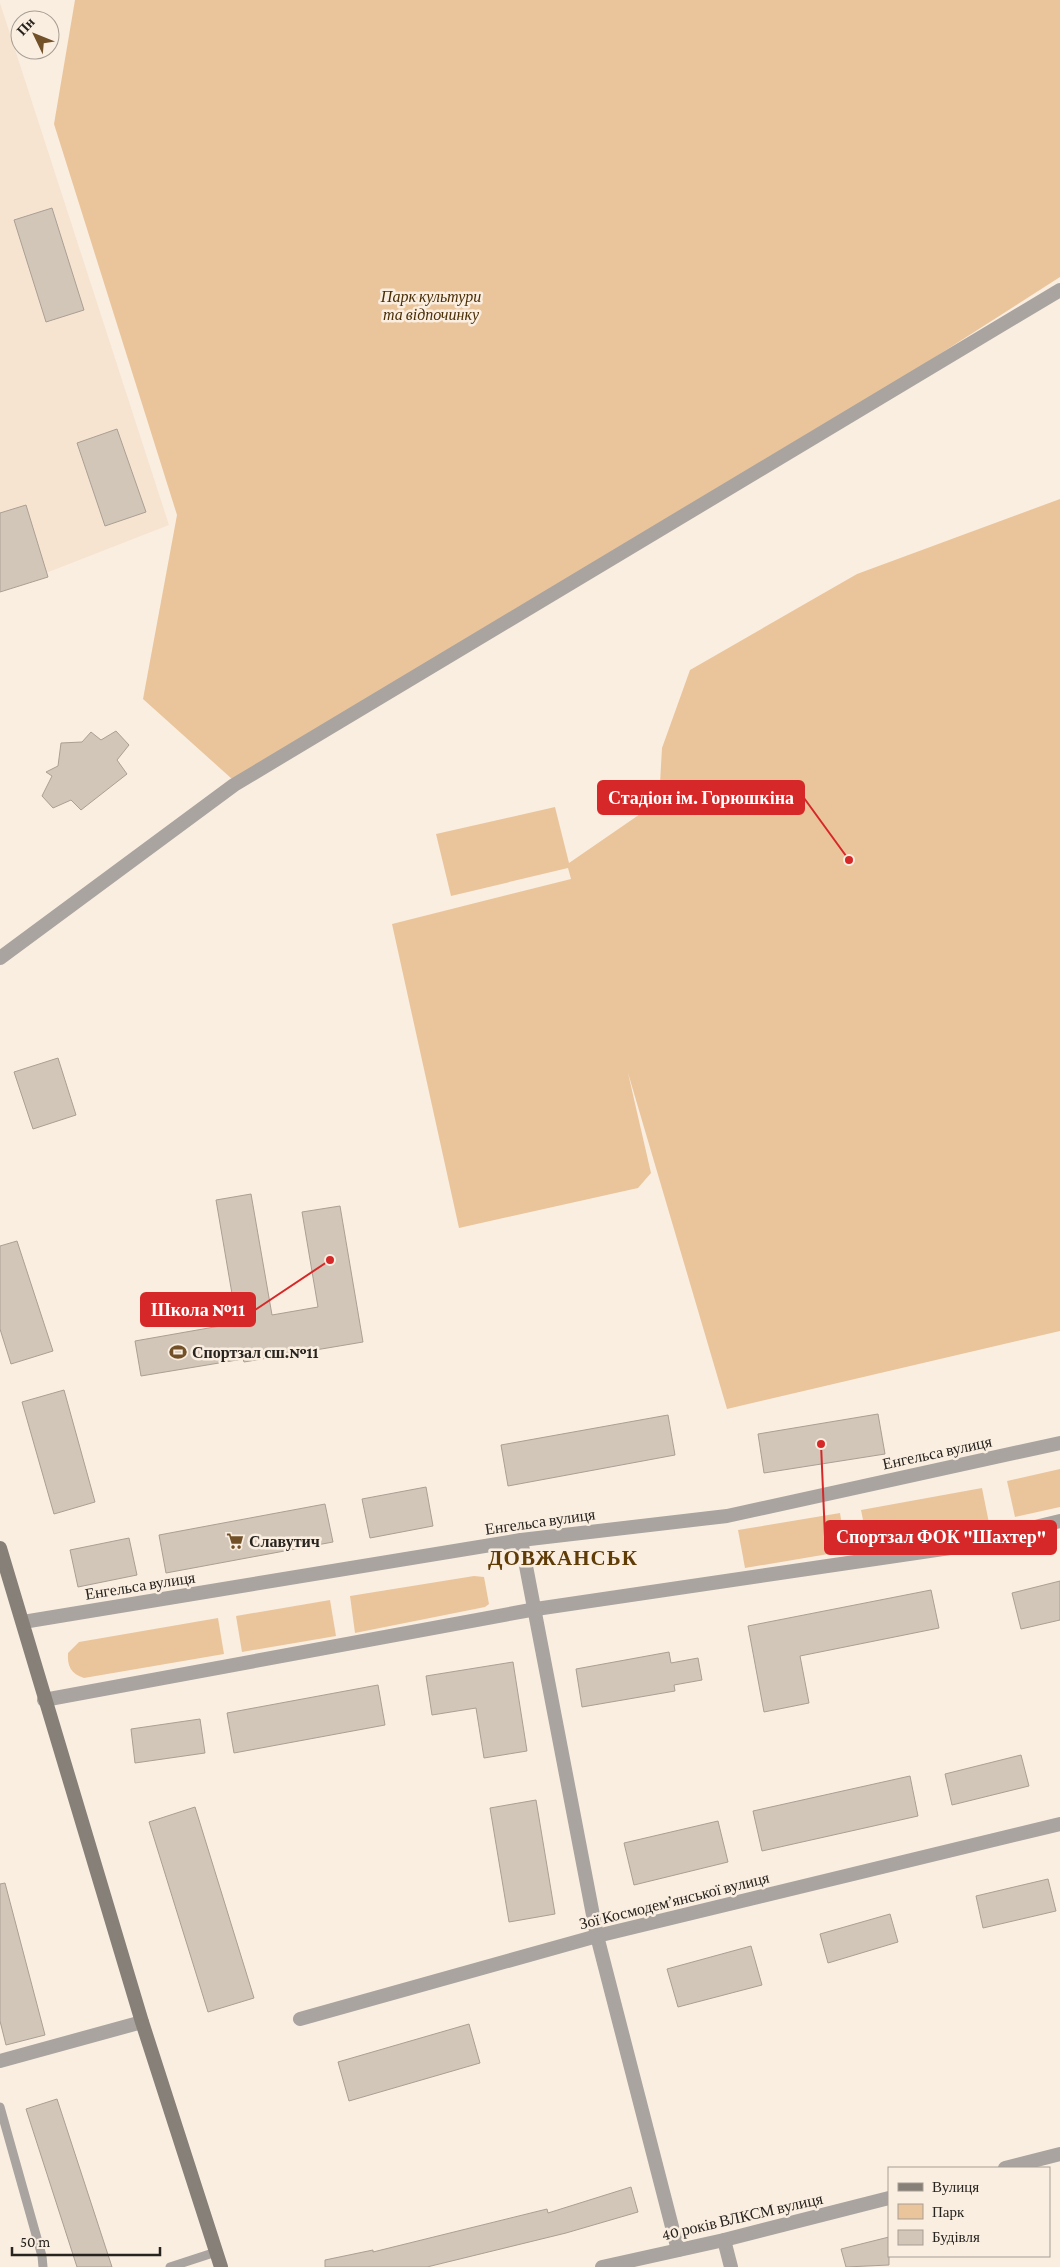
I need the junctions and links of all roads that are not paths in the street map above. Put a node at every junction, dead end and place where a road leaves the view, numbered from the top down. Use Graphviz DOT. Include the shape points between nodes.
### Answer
graph roads {
  1 [pos="1060,290"];
  2 [pos="0,958"];
  3 [pos="1060,1443"];
  4 [pos="1060,1521"];
  5 [pos="521,1540"];
  6 [pos="0,1548"];
  7 [pos="536,1608"];
  8 [pos="23,1622"];
  9 [pos="44,1700"];
  10 [pos="1060,1824"];
  11 [pos="598,1936"];
  12 [pos="300,2019"];
  13 [pos="142,2022"];
  14 [pos="0,2061"];
  15 [pos="0,2107"];
  16 [pos="1060,2154"];
  17 [pos="1009,2167"];
  18 [pos="888,2198"];
  19 [pos="724,2240"];
  20 [pos="678,2250"];
  21 [pos="216,2252"];
  22 [pos="43,2267"];
  23 [pos="170,2267"];
  24 [pos="222,2267"];
  25 [pos="602,2267"];
  26 [pos="731,2267"];
  1 -- 2 [label="street" via="234,785"];
  3 -- 5 [label="street, Енгельса вулиця" via="727,1516"];
  4 -- 7 [label="street" via="950,1548"];
  5 -- 7 [label="street"];
  5 -- 8 [label="street, Енгельса вулиця"];
  6 -- 8 [label="main road"];
  7 -- 9 [label="street"];
  7 -- 11 [label="street"];
  8 -- 9 [label="main road"];
  9 -- 13 [label="main road"];
  10 -- 11 [label="street, Зої Космодем’янської вулиця"];
  11 -- 12 [label="street, Зої Космодем’янської вулиця"];
  11 -- 20 [label="street"];
  13 -- 14 [label="street"];
  13 -- 21 [label="main road"];
  15 -- 22 [label="lane"];
  16 -- 17 [label="street"];
  18 -- 19 [label="street, 40 років ВЛКСМ вулиця"];
  19 -- 20 [label="street, 40 років ВЛКСМ вулиця"];
  19 -- 26 [label="street"];
  20 -- 25 [label="street, 40 років ВЛКСМ вулиця"];
  21 -- 23 [label="lane"];
  21 -- 24 [label="main road"];
}
